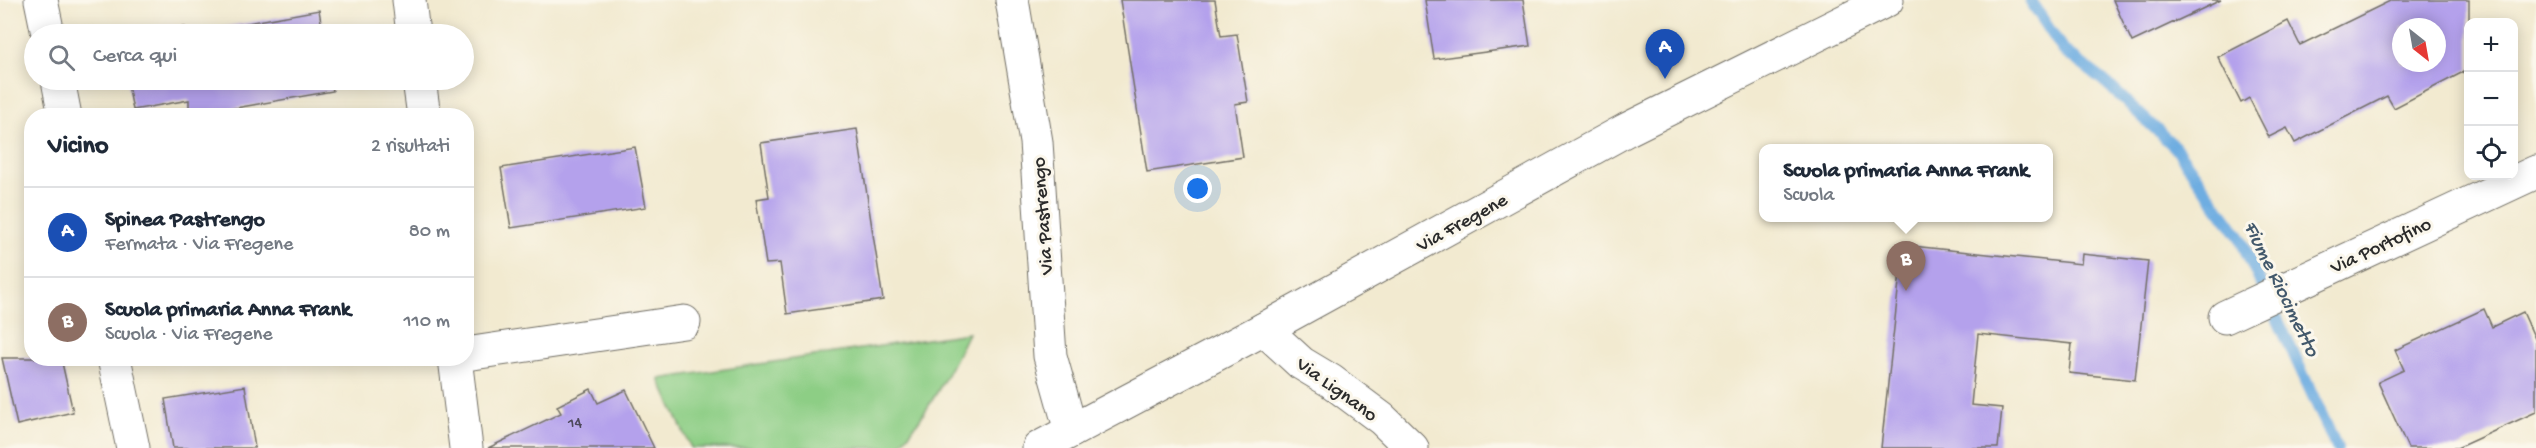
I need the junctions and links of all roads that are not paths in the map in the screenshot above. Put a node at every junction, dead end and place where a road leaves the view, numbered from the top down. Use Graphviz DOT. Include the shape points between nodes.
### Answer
graph roads {
  1 [pos="41,0"];
  2 [pos="409,0"];
  3 [pos="1012,0"];
  4 [pos="1887,0"];
  5 [pos="46,24"];
  6 [pos="412,24"];
  7 [pos="59,90"];
  8 [pos="420,90"];
  9 [pos="63,108"];
  10 [pos="423,108"];
  11 [pos="2536,172"];
  12 [pos="2231,314"];
  13 [pos="684,322"];
  14 [pos="1264,329"];
  15 [pos="474,353"];
  16 [pos="116,366"];
  17 [pos="456,366"];
  18 [pos="1071,431"];
  19 [pos="133,448"];
  20 [pos="466,448"];
  21 [pos="1039,448"];
  22 [pos="1412,448"];
  1 -- 5 [label="street"];
  2 -- 6 [label="street"];
  3 -- 18 [label="street, Via Pastrengo" via="1036,142 1050,356"];
  4 -- 14 [label="street, Via Fregene" via="1626,130"];
  7 -- 9 [label="street"];
  8 -- 10 [label="street"];
  11 -- 12 [label="street, Via Portofino"];
  13 -- 15 [label="street"];
  14 -- 18 [label="street, Via Fregene"];
  14 -- 22 [label="street, Via Lignano" via="1301,363 1382,419"];
  16 -- 19 [label="street"];
  17 -- 20 [label="street"];
  18 -- 21 [label="street, Via Fregene"];
}
